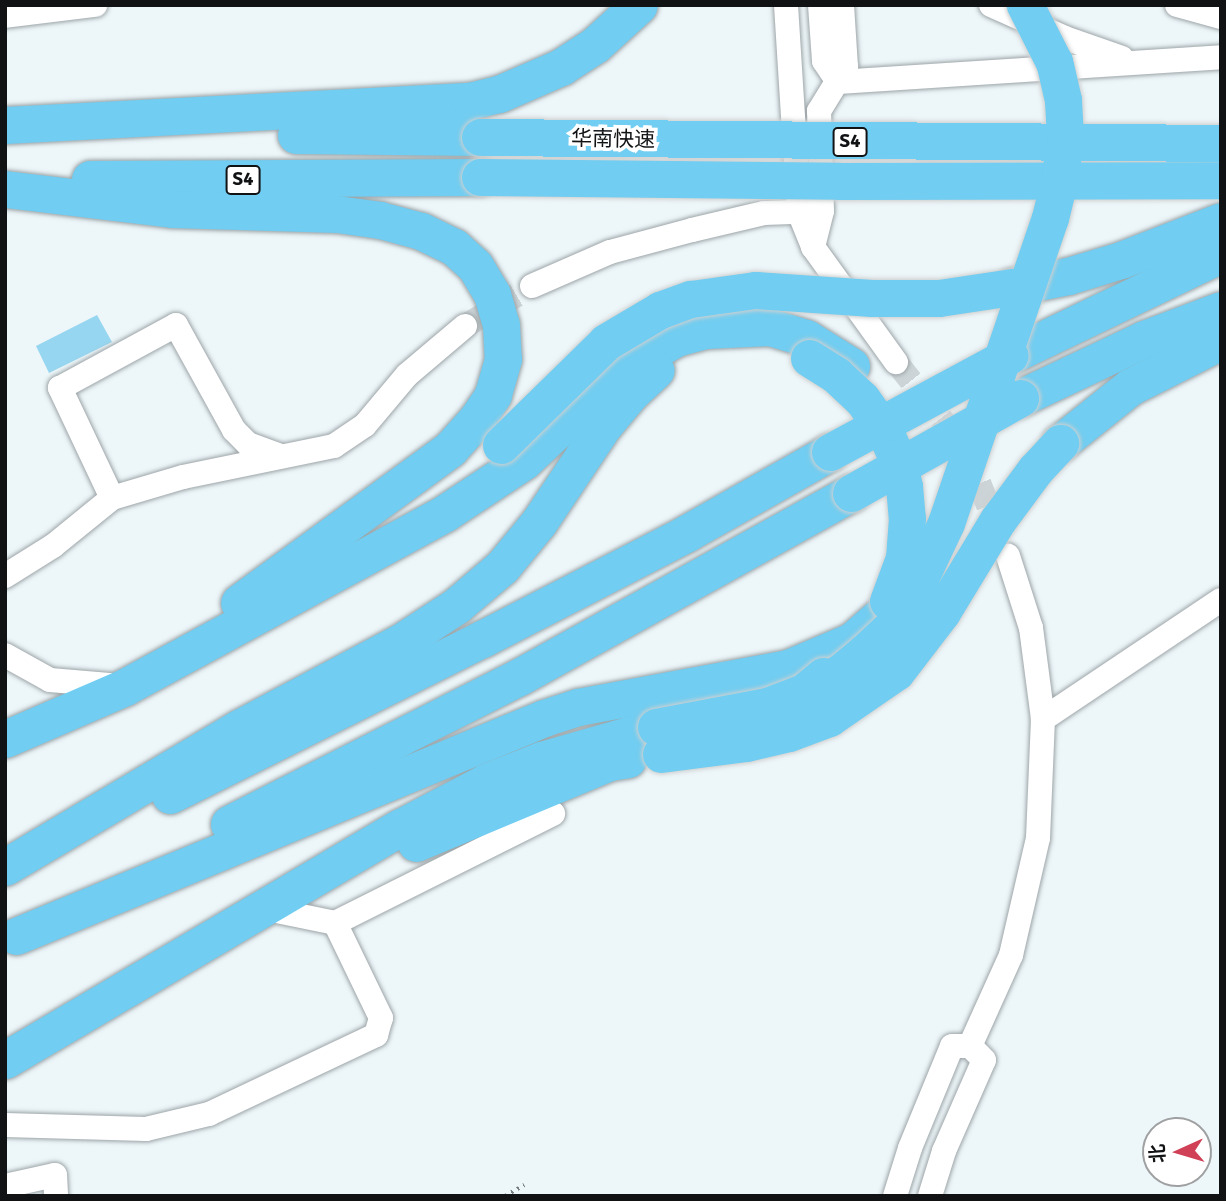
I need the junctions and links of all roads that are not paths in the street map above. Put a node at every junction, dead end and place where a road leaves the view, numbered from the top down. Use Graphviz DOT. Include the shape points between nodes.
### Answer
graph roads {
  1 [pos="94,5"];
  2 [pos="639,5"];
  3 [pos="786,5"];
  4 [pos="820,5"];
  5 [pos="842,5"];
  6 [pos="991,5"];
  7 [pos="1025,5"];
  8 [pos="1177,5"];
  9 [pos="5,16"];
  10 [pos="1221,17"];
  11 [pos="1221,57"];
  12 [pos="1132,61"];
  13 [pos="838,82"];
  14 [pos="5,125"];
  15 [pos="5,131"];
  16 [pos="1221,143"];
  17 [pos="5,178"];
  18 [pos="1221,180"];
  19 [pos="5,189"];
  20 [pos="799,212"];
  21 [pos="1221,221"];
  22 [pos="813,247"];
  23 [pos="1221,254"];
  24 [pos="532,286"];
  25 [pos="1221,310"];
  26 [pos="465,326"];
  27 [pos="1221,341"];
  28 [pos="897,362"];
  29 [pos="278,455"];
  30 [pos="112,498"];
  31 [pos="1008,556"];
  32 [pos="5,576"];
  33 [pos="1221,600"];
  34 [pos="5,655"];
  35 [pos="125,687"];
  36 [pos="804,692"];
  37 [pos="1043,719"];
  38 [pos="5,739"];
  39 [pos="658,740"];
  40 [pos="5,757"];
  41 [pos="552,814"];
  42 [pos="5,867"];
  43 [pos="5,878"];
  44 [pos="262,908"];
  45 [pos="335,923"];
  46 [pos="11,939"];
  47 [pos="5,1037"];
  48 [pos="977,1053"];
  49 [pos="5,1060"];
  50 [pos="5,1125"];
  51 [pos="55,1185"];
  52 [pos="5,1186"];
  53 [pos="895,1196"];
  54 [pos="930,1196"];
  1 -- 9 [label="street"];
  2 -- 14 [label="highway" via="595,45 561,67 470,101"];
  3 -- 20 [label="street"];
  4 -- 13 [label="street" via="824,61"];
  5 -- 13 [label="street" via="846,66"];
  6 -- 12 [label="street"];
  7 -- 36 [label="highway, bridge" via="1054,62 1063,100 1065,138 1050,218 946,523 909,602 891,628 841,672"];
  8 -- 10 [label="street"];
  11 -- 12 [label="street"];
  12 -- 13 [label="street"];
  13 -- 22 [label="street" via="819,111 822,211"];
  15 -- 16 [label="highway, 华南快速 / S4, bridge"];
  17 -- 18 [label="highway, 华南快速 / S4, bridge"];
  19 -- 35 [label="highway" via="172,209 337,214 421,231 454,247 475,266 492,294 502,325 503,359 492,394 450,449"];
  20 -- 22 [label="street"];
  20 -- 24 [label="street" via="764,213 610,252"];
  21 -- 35 [label="highway, bridge" via="1121,260 1012,287 939,298 755,290 691,299 660,310 606,342 468,476"];
  22 -- 28 [label="street"];
  23 -- 43 [label="highway, bridge" via="1011,355 687,533"];
  25 -- 46 [label="highway, bridge" via="1144,339 1020,398 519,677"];
  26 -- 29 [label="street" via="407,376 365,425 334,446"];
  27 -- 39 [label="highway, bridge" via="1130,387 1060,443 998,520 919,645 878,686 829,719 789,733 724,746"];
  29 -- 30 [label="street"];
  29 -- 30 [label="street" via="248,444 234,430 176,324 60,388"];
  30 -- 32 [label="street" via="53,546"];
  31 -- 37 [label="street" via="1031,628"];
  33 -- 37 [label="street"];
  34 -- 35 [label="street" via="50,680"];
  35 -- 38 [label="highway"];
  35 -- 40 [label="highway"];
  35 -- 46 [label="highway" via="445,513 524,461 624,368 676,338 705,330 770,327 806,338 839,356 866,378 892,409 921,477 924,514 917,554 902,590 852,641 809,661 754,677 578,707 544,718"];
  36 -- 39 [label="highway, bridge"];
  36 -- 42 [label="highway, bridge" via="868,636 894,591 904,558 904,486 884,430 862,398 836,375 809,358 770,346 730,345 694,353 656,370 630,394 539,522 502,566 456,606 401,642 239,728"];
  37 -- 48 [label="street" via="1038,838 1012,955"];
  39 -- 44 [label="highway" via="553,756 486,782"];
  41 -- 45 [label="street"];
  44 -- 45 [label="street"];
  44 -- 47 [label="highway"];
  44 -- 49 [label="highway"];
  45 -- 50 [label="street" via="381,1018 376,1035 209,1114 146,1129"];
  48 -- 53 [label="street" via="951,1046 909,1148"];
  48 -- 54 [label="street"];
  51 -- 52 [label="street"];
}
